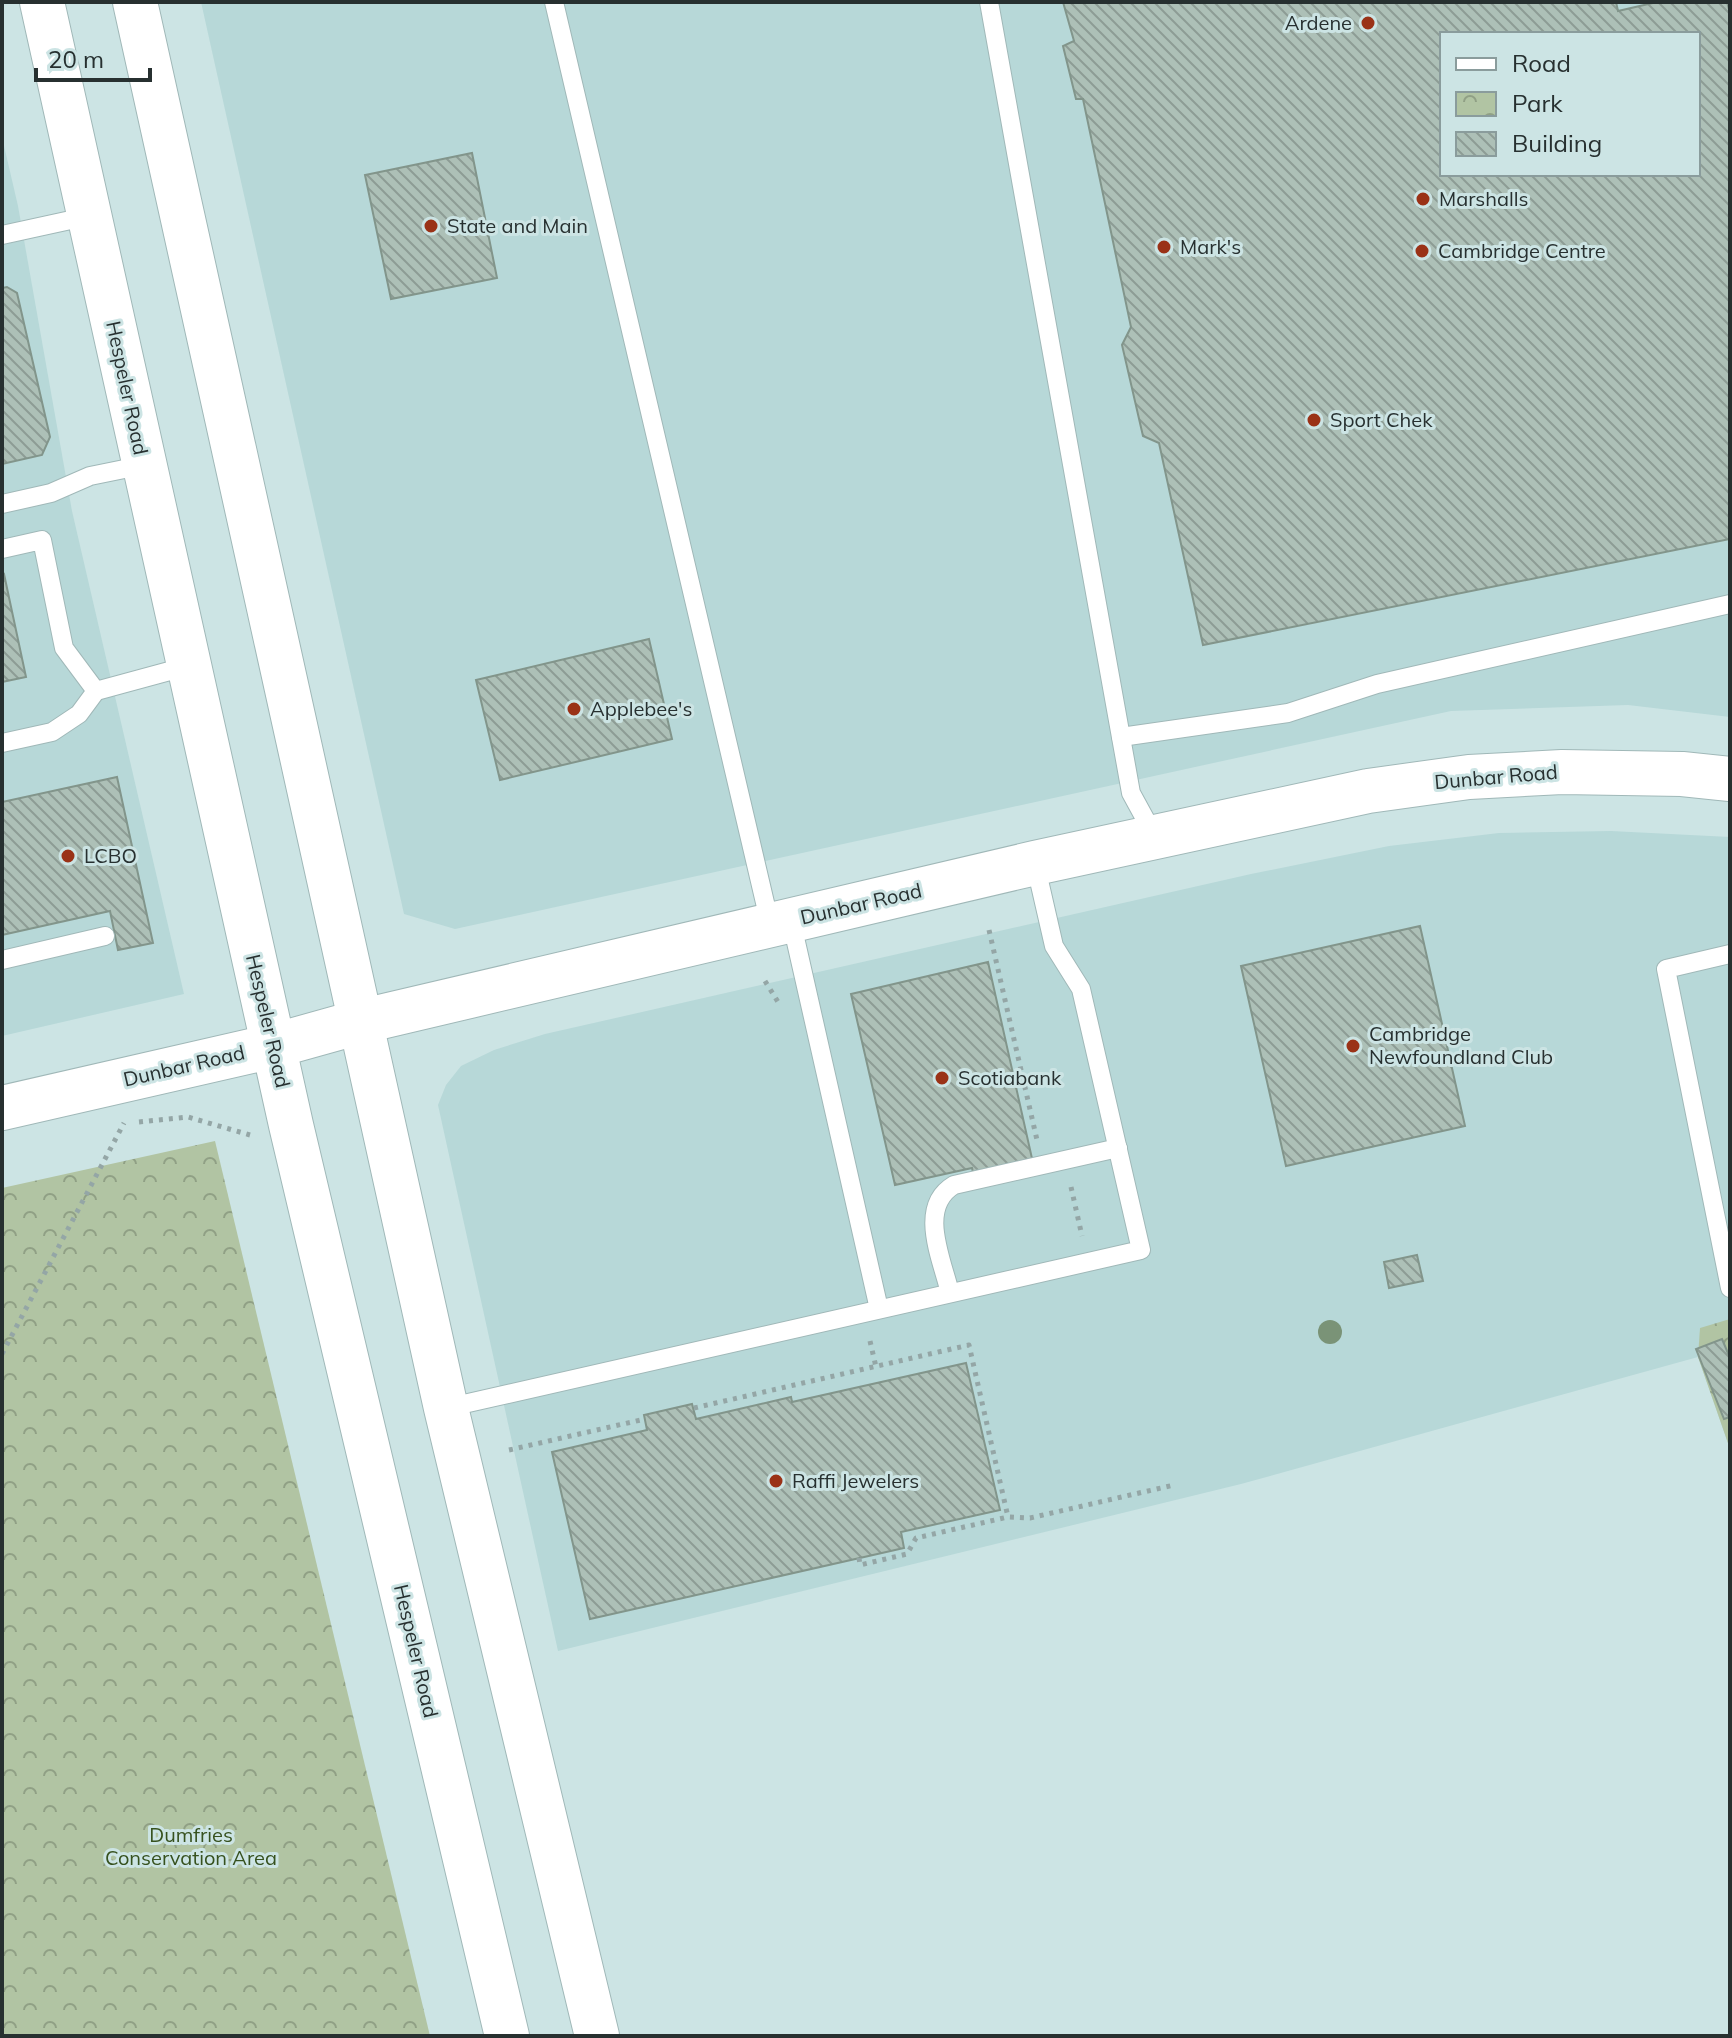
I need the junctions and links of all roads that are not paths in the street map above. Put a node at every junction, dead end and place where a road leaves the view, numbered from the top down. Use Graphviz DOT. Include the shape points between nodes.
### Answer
graph roads {
  1 [pos="42,2"];
  2 [pos="135,2"];
  3 [pos="554,2"];
  4 [pos="989,2"];
  5 [pos="89,215"];
  6 [pos="2,235"];
  7 [pos="144,465"];
  8 [pos="2,504"];
  9 [pos="2,549"];
  10 [pos="1730,604"];
  11 [pos="188,666"];
  12 [pos="96,691"];
  13 [pos="1121,737"];
  14 [pos="2,743"];
  15 [pos="1730,779"];
  16 [pos="1155,837"];
  17 [pos="1035,863"];
  18 [pos="780,922"];
  19 [pos="105,936"];
  20 [pos="1730,954"];
  21 [pos="2,960"];
  22 [pos="359,1022"];
  23 [pos="273,1046"];
  24 [pos="2,1108"];
  25 [pos="1118,1148"];
  26 [pos="1730,1288"];
  27 [pos="950,1293"];
  28 [pos="879,1309"];
  29 [pos="446,1408"];
  30 [pos="507,2036"];
  31 [pos="597,2036"];
  1 -- 5 [label="main road, Hespeler Road"];
  2 -- 22 [label="main road"];
  3 -- 18 [label="lane"];
  4 -- 13 [label="lane"];
  5 -- 6 [label="lane"];
  5 -- 7 [label="main road, Hespeler Road"];
  7 -- 8 [label="lane"];
  7 -- 11 [label="main road, Hespeler Road"];
  9 -- 12 [label="lane" via="42,540 64,648"];
  10 -- 13 [label="lane" via="1377,684 1288,713"];
  11 -- 12 [label="lane"];
  11 -- 23 [label="main road, Hespeler Road"];
  12 -- 14 [label="lane" via="79,714 52,732"];
  13 -- 16 [label="lane" via="1131,793"];
  15 -- 16 [label="main road, Dunbar Road" via="1562,772 1469,777 1368,791"];
  16 -- 17 [label="main road, Dunbar Road"];
  17 -- 18 [label="main road, Dunbar Road"];
  17 -- 25 [label="lane" via="1054,946 1081,989"];
  18 -- 22 [label="main road, Dunbar Road"];
  18 -- 28 [label="lane"];
  19 -- 21 [label="lane"];
  20 -- 26 [label="lane" via="1666,969"];
  22 -- 23 [label="main road, Dunbar Road"];
  22 -- 29 [label="main road"];
  23 -- 24 [label="main road, Dunbar Road"];
  23 -- 30 [label="main road, Hespeler Road"];
  25 -- 27 [label="lane" via="945,1191 933,1218"];
  25 -- 27 [label="lane" via="1141,1250"];
  27 -- 28 [label="lane"];
  28 -- 29 [label="lane"];
  29 -- 31 [label="main road"];
}
